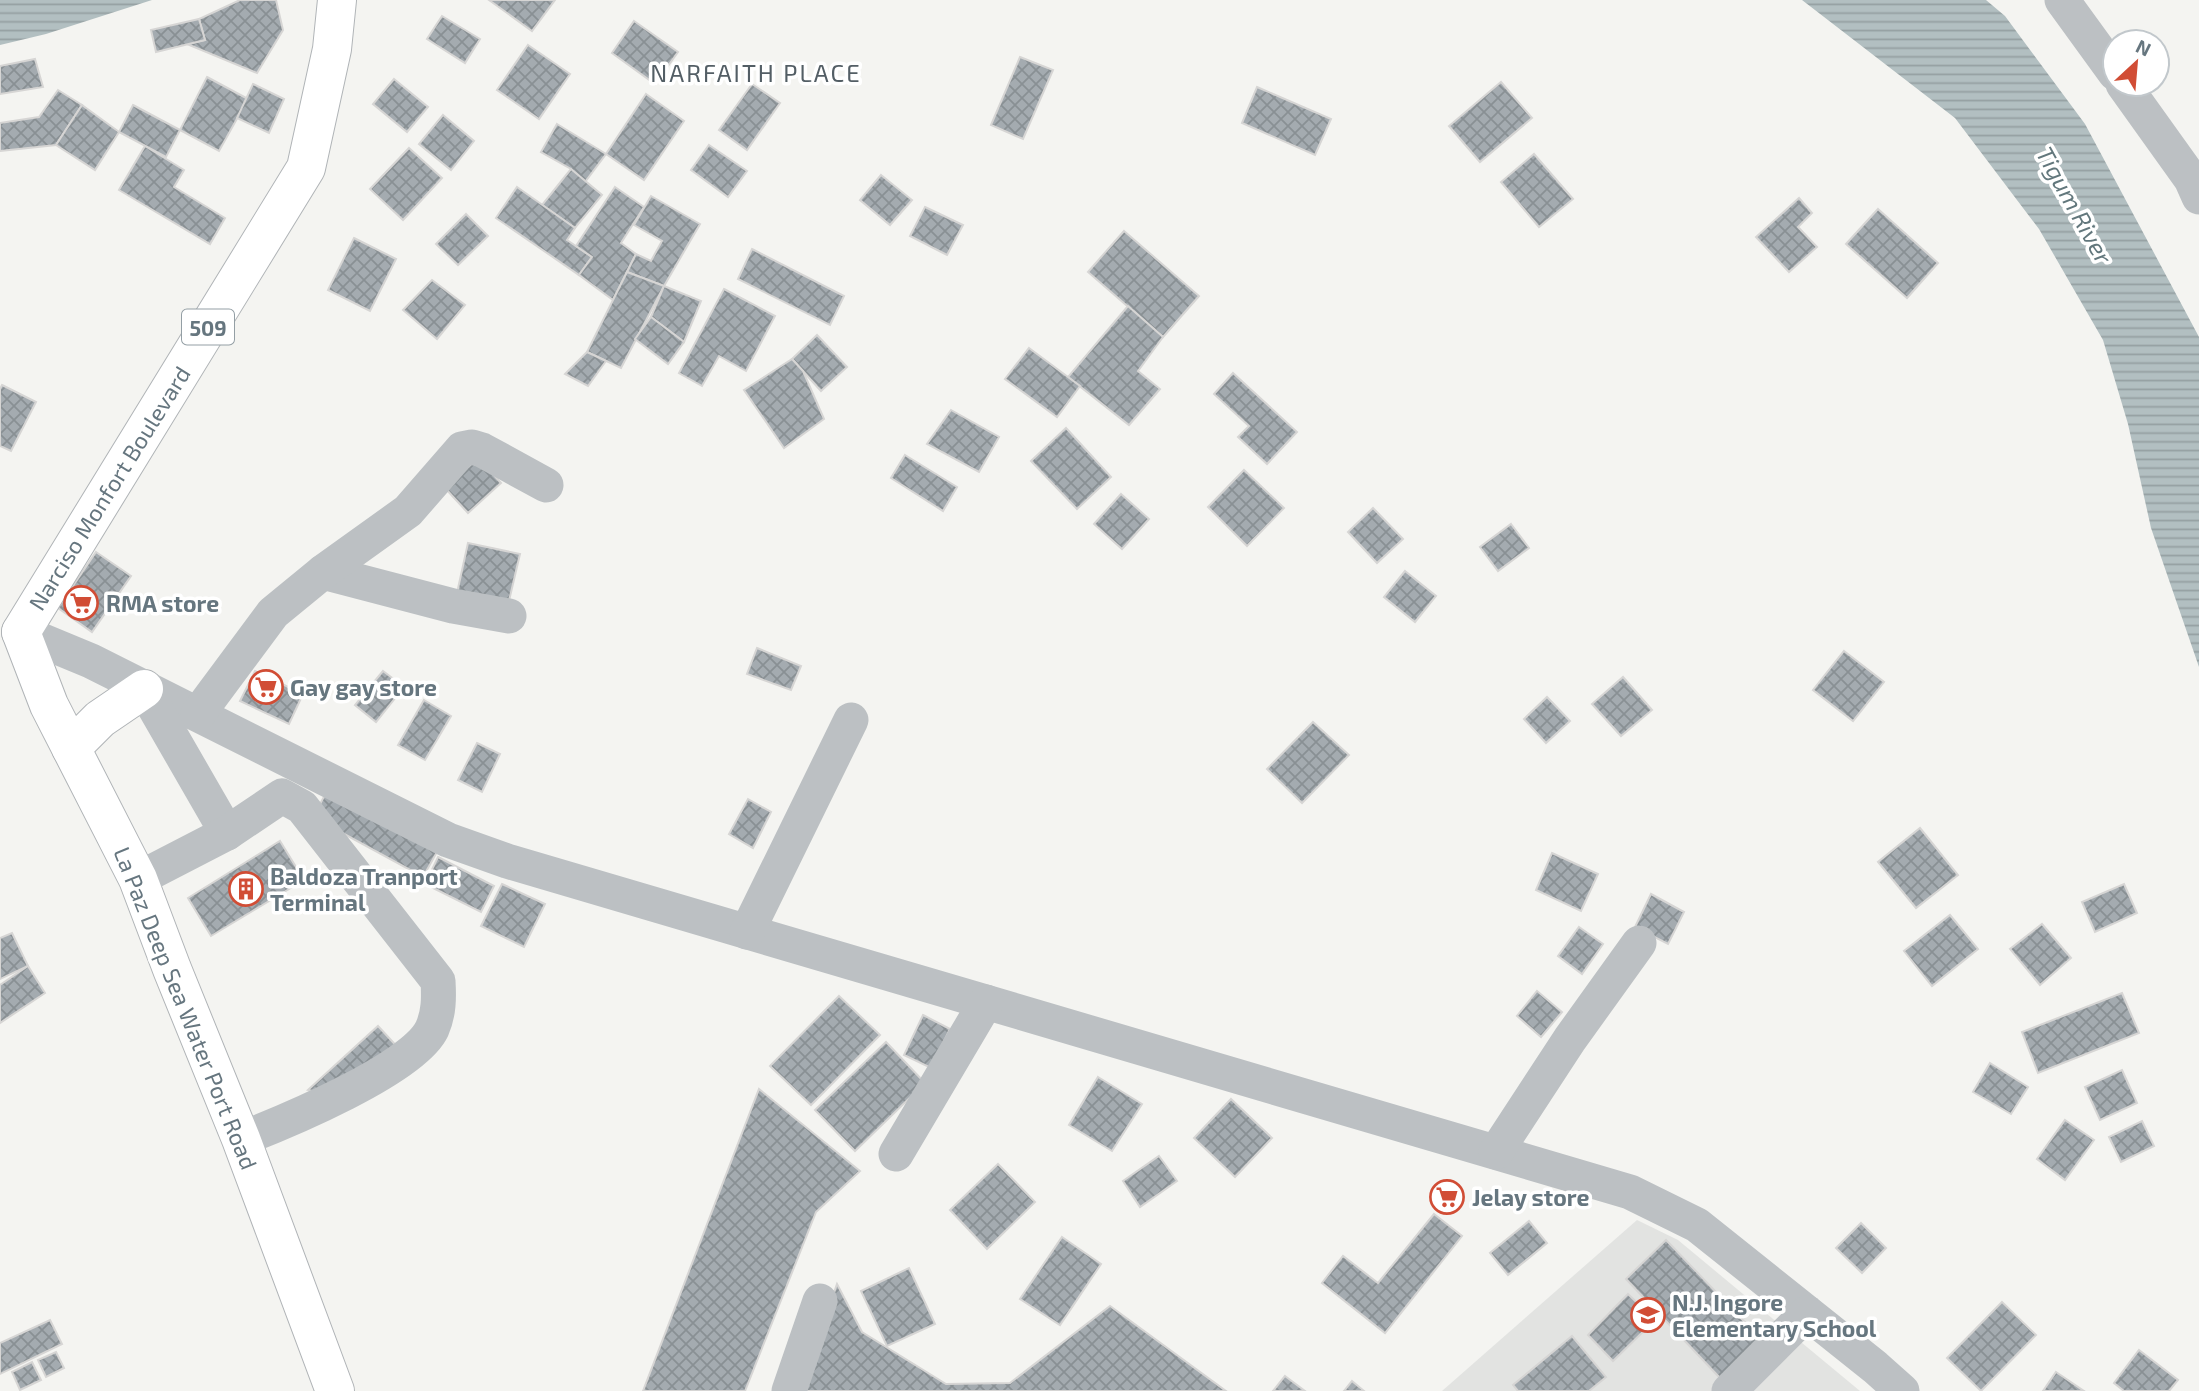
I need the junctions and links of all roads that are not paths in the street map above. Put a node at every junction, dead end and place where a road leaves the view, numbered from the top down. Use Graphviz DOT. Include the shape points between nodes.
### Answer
graph roads {
  1 [pos="337,0"];
  2 [pos="2062,0"];
  3 [pos="2101,54"];
  4 [pos="2133,98"];
  5 [pos="2199,197"];
  6 [pos="546,485"];
  7 [pos="323,572"];
  8 [pos="509,616"];
  9 [pos="10,628"];
  10 [pos="144,689"];
  11 [pos="198,714"];
  12 [pos="850,719"];
  13 [pos="71,748"];
  14 [pos="227,833"];
  15 [pos="138,879"];
  16 [pos="747,932"];
  17 [pos="1639,943"];
  18 [pos="986,1002"];
  19 [pos="242,1139"];
  20 [pos="1496,1152"];
  21 [pos="896,1154"];
  22 [pos="820,1301"];
  23 [pos="1807,1313"];
  24 [pos="335,1391"];
  25 [pos="789,1391"];
  26 [pos="1729,1391"];
  27 [pos="1902,1391"];
  1 -- 9 [label="main road, Narciso Monfort Boulevard / 509" via="332,48 306,168"];
  2 -- 3 [label="street"];
  4 -- 5 [label="street"];
  6 -- 7 [label="street" via="482,450 462,449 408,511"];
  7 -- 8 [label="street"];
  7 -- 11 [label="street" via="273,613"];
  9 -- 10 [label="street"];
  9 -- 13 [label="main road, La Paz Deep Sea Water Port Road"];
  10 -- 11 [label="street"];
  10 -- 13 [label="main road" via="100,719"];
  10 -- 14 [label="street"];
  11 -- 16 [label="street" via="448,839"];
  12 -- 16 [label="street"];
  13 -- 15 [label="main road, La Paz Deep Sea Water Port Road"];
  14 -- 15 [label="street"];
  14 -- 19 [label="street" via="282,796 302,807 438,981 440,1003 432,1030 392,1068"];
  15 -- 19 [label="main road, La Paz Deep Sea Water Port Road"];
  16 -- 18 [label="street"];
  17 -- 20 [label="street"];
  18 -- 20 [label="street"];
  18 -- 21 [label="street"];
  19 -- 24 [label="main road, La Paz Deep Sea Water Port Road"];
  20 -- 23 [label="street" via="1630,1192 1697,1225"];
  22 -- 25 [label="street"];
  23 -- 26 [label="street"];
  23 -- 27 [label="street"];
}
